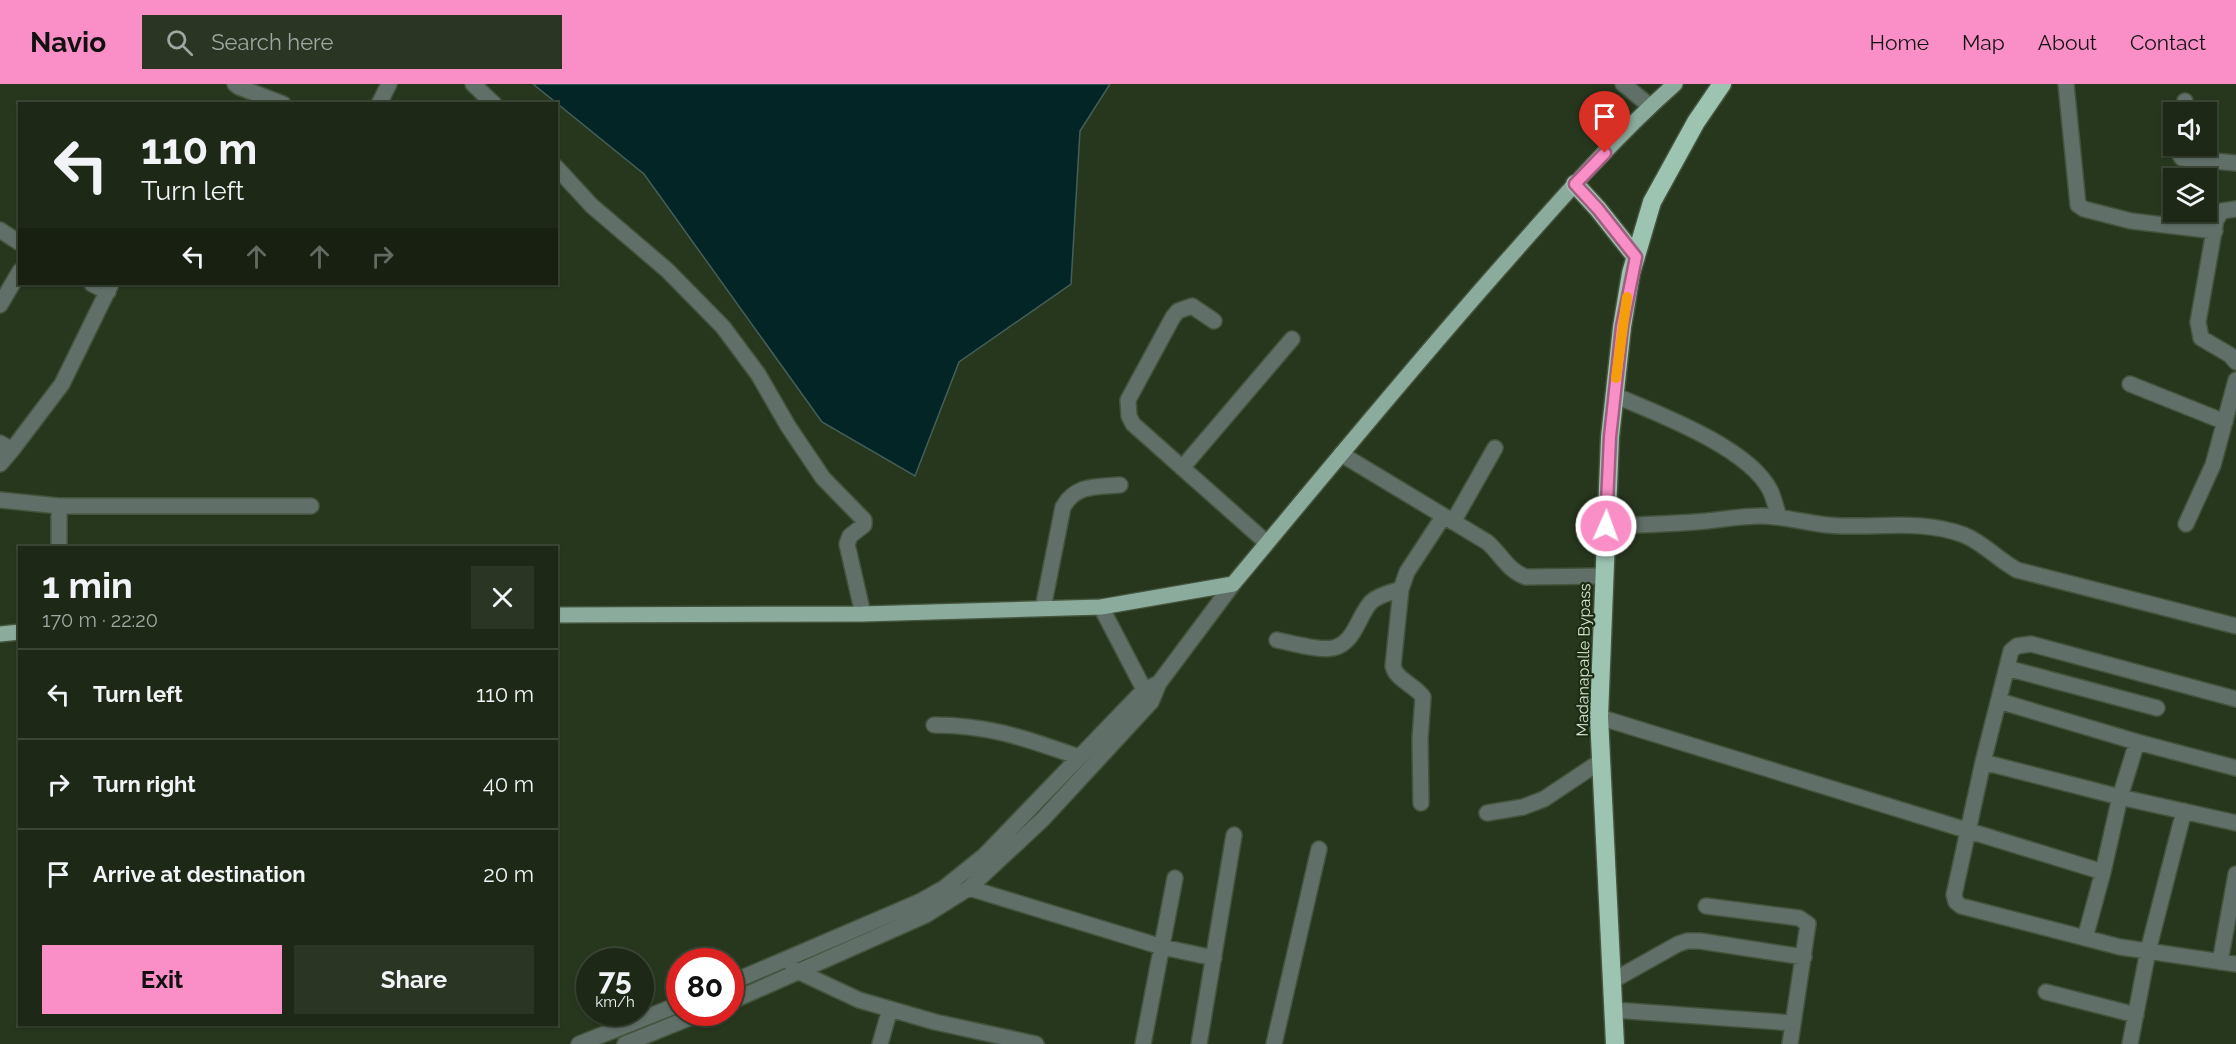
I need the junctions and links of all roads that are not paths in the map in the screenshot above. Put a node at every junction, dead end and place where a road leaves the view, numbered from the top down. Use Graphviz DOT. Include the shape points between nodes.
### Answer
graph roads {
  1 [pos="235,84"];
  2 [pos="389,84"];
  3 [pos="473,84"];
  4 [pos="1623,84"];
  5 [pos="1675,84"];
  6 [pos="1722,84"];
  7 [pos="2066,84"];
  8 [pos="278,102"];
  9 [pos="380,102"];
  10 [pos="492,102"];
  11 [pos="1650,106"];
  12 [pos="2181,156"];
  13 [pos="2236,163"];
  14 [pos="558,169"];
  15 [pos="1575,184"];
  16 [pos="2236,209"];
  17 [pos="0,230"];
  18 [pos="2215,231"];
  19 [pos="18,242"];
  20 [pos="1636,257"];
  21 [pos="18,274"];
  22 [pos="110,288"];
  23 [pos="0,305"];
  24 [pos="1214,321"];
  25 [pos="1292,339"];
  26 [pos="2236,362"];
  27 [pos="2236,380"];
  28 [pos="2130,384"];
  29 [pos="1614,395"];
  30 [pos="2224,422"];
  31 [pos="6,446"];
  32 [pos="1495,448"];
  33 [pos="1341,454"];
  34 [pos="0,464"];
  35 [pos="1182,468"];
  36 [pos="1120,484"];
  37 [pos="0,500"];
  38 [pos="59,506"];
  39 [pos="311,506"];
  40 [pos="1779,516"];
  41 [pos="1448,519"];
  42 [pos="2187,524"];
  43 [pos="1606,526"];
  44 [pos="1267,543"];
  45 [pos="59,546"];
  46 [pos="1604,576"];
  47 [pos="1233,584"];
  48 [pos="1401,589"];
  49 [pos="1101,607"];
  50 [pos="1043,608"];
  51 [pos="863,614"];
  52 [pos="558,615"];
  53 [pos="2236,626"];
  54 [pos="18,632"];
  55 [pos="0,634"];
  56 [pos="1277,640"];
  57 [pos="2007,668"];
  58 [pos="1148,696"];
  59 [pos="2236,699"];
  60 [pos="1999,700"];
  61 [pos="2157,708"];
  62 [pos="1599,717"];
  63 [pos="934,724"];
  64 [pos="2137,742"];
  65 [pos="1079,757"];
  66 [pos="1601,761"];
  67 [pos="1983,762"];
  68 [pos="2236,768"];
  69 [pos="2121,797"];
  70 [pos="1421,804"];
  71 [pos="2184,811"];
  72 [pos="1487,813"];
  73 [pos="2236,823"];
  74 [pos="1969,831"];
  75 [pos="1234,836"];
  76 [pos="1319,849"];
  77 [pos="2103,872"];
  78 [pos="2236,874"];
  79 [pos="1175,878"];
  80 [pos="969,888"];
  81 [pos="1706,906"];
  82 [pos="2085,938"];
  83 [pos="1162,947"];
  84 [pos="2148,951"];
  85 [pos="1804,957"];
  86 [pos="1214,958"];
  87 [pos="779,962"];
  88 [pos="2220,962"];
  89 [pos="2236,964"];
  90 [pos="798,971"];
  91 [pos="744,977"];
  92 [pos="1612,981"];
  93 [pos="2046,992"];
  94 [pos="744,996"];
  95 [pos="890,1009"];
  96 [pos="666,1010"];
  97 [pos="1614,1010"];
  98 [pos="2136,1015"];
  99 [pos="1793,1023"];
  100 [pos="669,1026"];
  101 [pos="579,1044"];
  102 [pos="625,1044"];
  103 [pos="880,1044"];
  104 [pos="1036,1044"];
  105 [pos="1143,1044"];
  106 [pos="1199,1044"];
  107 [pos="1274,1044"];
  108 [pos="1616,1044"];
  109 [pos="1790,1044"];
  110 [pos="2130,1044"];
  1 -- 8 [label="street"];
  2 -- 9 [label="street"];
  3 -- 10 [label="street"];
  4 -- 11 [label="street"];
  5 -- 11 [label="main road"];
  6 -- 20 [label="highway, Madanapalle Bypass" via="1652,202"];
  7 -- 18 [label="street" via="2078,205 2131,221"];
  11 -- 15 [label="main road"];
  12 -- 13 [label="street"];
  14 -- 51 [label="street" via="592,206 667,270 723,327 758,374 823,478 864,520 847,544"];
  15 -- 20 [label="highway"];
  15 -- 33 [label="main road"];
  16 -- 18 [label="street" via="2219,214"];
  17 -- 19 [label="street"];
  18 -- 26 [label="street" via="2199,331 2201,338"];
  20 -- 29 [label="highway, Madanapalle Bypass"];
  21 -- 23 [label="street"];
  22 -- 31 [label="street" via="62,384"];
  24 -- 35 [label="street" via="1192,306 1178,311 1128,400 1133,424"];
  25 -- 35 [label="street"];
  27 -- 30 [label="street"];
  28 -- 30 [label="street"];
  29 -- 40 [label="street" via="1704,435 1749,465 1770,489"];
  29 -- 43 [label="highway, Madanapalle Bypass"];
  30 -- 42 [label="street" via="2213,465"];
  31 -- 34 [label="street"];
  32 -- 41 [label="street"];
  33 -- 41 [label="street"];
  33 -- 44 [label="main road"];
  35 -- 44 [label="street"];
  36 -- 50 [label="street" via="1086,488 1069,497 1063,507"];
  37 -- 38 [label="street"];
  38 -- 39 [label="street"];
  38 -- 45 [label="street"];
  40 -- 43 [label="street"];
  40 -- 53 [label="street" via="1831,526 1918,525 1945,530 1981,544 2017,570"];
  41 -- 46 [label="street" via="1487,542 1515,573 1526,577"];
  41 -- 48 [label="street" via="1407,572"];
  43 -- 46 [label="highway, Madanapalle Bypass"];
  44 -- 47 [label="main road"];
  46 -- 62 [label="highway, Madanapalle Bypass"];
  47 -- 49 [label="main road"];
  47 -- 58 [label="street"];
  48 -- 56 [label="street" via="1371,602 1344,643 1334,648"];
  48 -- 70 [label="street" via="1393,666 1396,674 1423,697"];
  49 -- 50 [label="main road"];
  49 -- 58 [label="street"];
  50 -- 51 [label="main road"];
  51 -- 52 [label="main road"];
  54 -- 55 [label="main road"];
  57 -- 59 [label="street" via="2011,651 2031,644"];
  57 -- 60 [label="street"];
  57 -- 61 [label="street"];
  58 -- 65 [label="street"];
  58 -- 80 [label="street" via="1043,819"];
  60 -- 64 [label="street"];
  60 -- 67 [label="street"];
  62 -- 66 [label="highway, Madanapalle Bypass"];
  62 -- 74 [label="street"];
  63 -- 65 [label="street" via="991,729"];
  64 -- 68 [label="street"];
  64 -- 69 [label="street"];
  65 -- 87 [label="street" via="985,855 944,888"];
  66 -- 72 [label="street" via="1544,799"];
  66 -- 92 [label="highway, Madanapalle Bypass"];
  67 -- 69 [label="street"];
  67 -- 74 [label="street"];
  69 -- 71 [label="street"];
  69 -- 77 [label="street"];
  71 -- 73 [label="street"];
  71 -- 84 [label="street"];
  74 -- 77 [label="street"];
  74 -- 82 [label="street" via="1955,888 1956,902"];
  75 -- 86 [label="street"];
  76 -- 107 [label="street"];
  77 -- 82 [label="street"];
  78 -- 88 [label="street"];
  79 -- 83 [label="street"];
  80 -- 83 [label="street"];
  80 -- 90 [label="street" via="926,915"];
  81 -- 85 [label="street" via="1805,920 1809,929"];
  82 -- 84 [label="street"];
  83 -- 86 [label="street"];
  83 -- 105 [label="street"];
  84 -- 88 [label="street"];
  84 -- 98 [label="street"];
  85 -- 92 [label="street" via="1688,941"];
  85 -- 99 [label="street"];
  86 -- 106 [label="street"];
  87 -- 90 [label="street"];
  87 -- 91 [label="street"];
  88 -- 89 [label="street"];
  90 -- 94 [label="street"];
  90 -- 95 [label="street" via="859,1000"];
  92 -- 97 [label="highway, Madanapalle Bypass"];
  93 -- 98 [label="street"];
  95 -- 103 [label="street"];
  95 -- 104 [label="street"];
  96 -- 101 [label="street"];
  97 -- 99 [label="street"];
  97 -- 108 [label="highway, Madanapalle Bypass"];
  98 -- 110 [label="street"];
  99 -- 109 [label="street"];
  100 -- 102 [label="street"];
}
